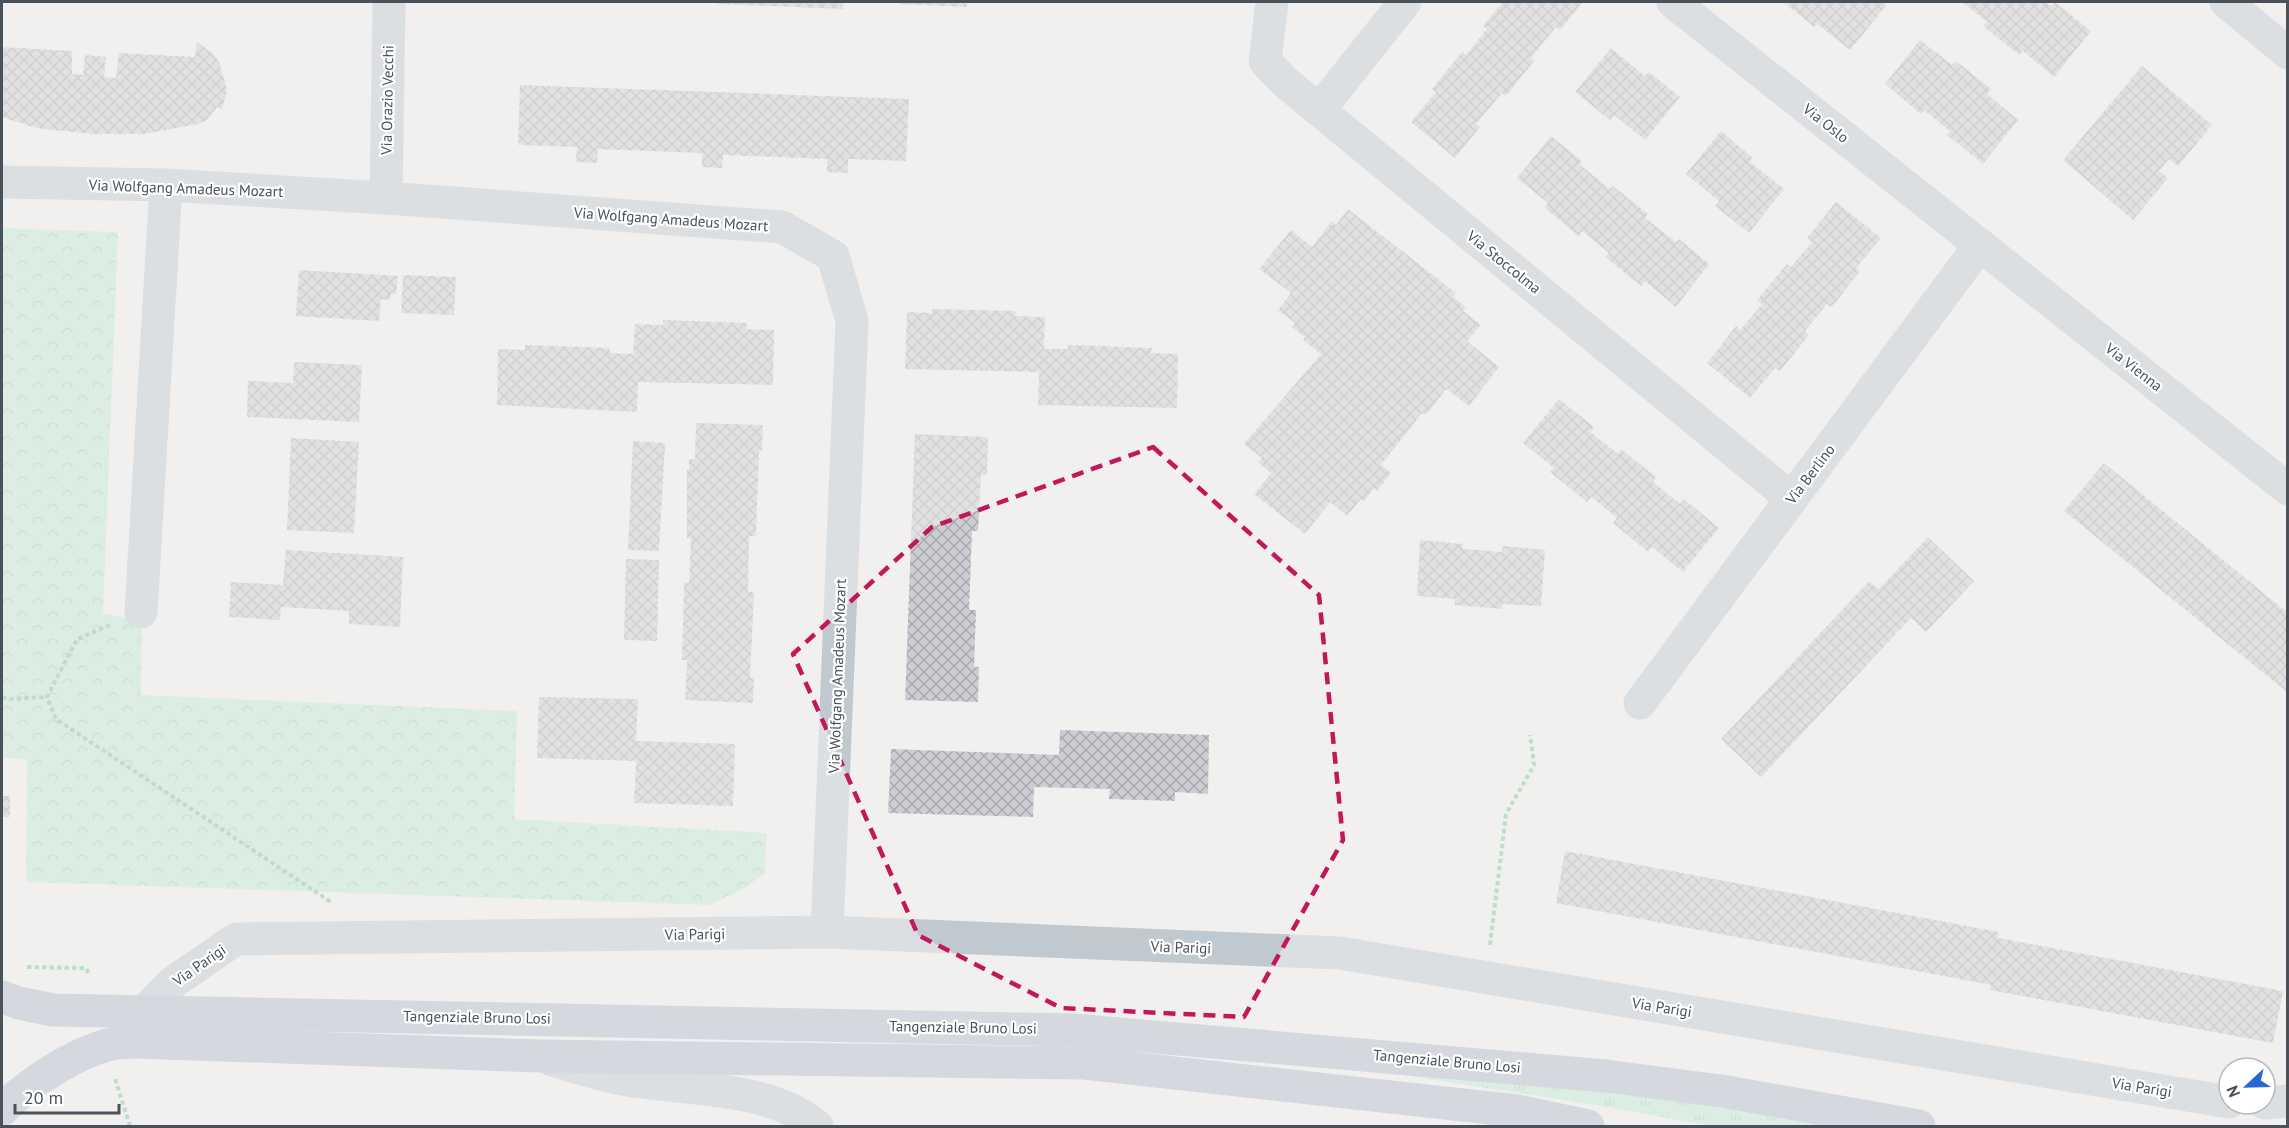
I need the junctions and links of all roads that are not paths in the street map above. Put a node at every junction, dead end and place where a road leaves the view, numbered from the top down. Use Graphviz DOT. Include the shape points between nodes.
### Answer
graph roads {
  1 [pos="389,2"];
  2 [pos="1272,2"];
  3 [pos="1405,2"];
  4 [pos="1673,2"];
  5 [pos="2226,2"];
  6 [pos="2288,52"];
  7 [pos="1319,110"];
  8 [pos="2,182"];
  9 [pos="166,184"];
  10 [pos="386,198"];
  11 [pos="1980,245"];
  12 [pos="2288,489"];
  13 [pos="1792,498"];
  14 [pos="141,612"];
  15 [pos="1640,703"];
  16 [pos="827,932"];
  17 [pos="2,997"];
  18 [pos="146,1011"];
  19 [pos="539,1056"];
  20 [pos="2217,1100"];
  21 [pos="2,1110"];
  22 [pos="817,1126"];
  23 [pos="1588,1126"];
  24 [pos="1919,1126"];
  1 -- 10 [label="street, Via Orazio Vecchi"];
  2 -- 7 [label="street, Via Stoccolma" via="1265,61"];
  3 -- 7 [label="street"];
  4 -- 11 [label="street, Via Oslo"];
  5 -- 6 [label="street"];
  7 -- 13 [label="street, Via Stoccolma"];
  8 -- 9 [label="street, Via Wolfgang Amadeus Mozart"];
  9 -- 10 [label="street, Via Wolfgang Amadeus Mozart"];
  9 -- 14 [label="street"];
  10 -- 16 [label="street, Via Wolfgang Amadeus Mozart" via="782,227 833,256 852,321"];
  11 -- 12 [label="street, Via Vienna"];
  11 -- 13 [label="street, Via Berlino"];
  13 -- 15 [label="street, Via Berlino"];
  16 -- 18 [label="street, Via Parigi" via="236,939 172,983"];
  16 -- 20 [label="street, Via Parigi" via="1340,954"];
  17 -- 18 [label="main road, Tangenziale Bruno Losi" via="53,1010"];
  18 -- 24 [label="main road, Tangenziale Bruno Losi" via="1074,1030 1606,1076 1721,1091"];
  19 -- 21 [label="main road" via="108,1044 35,1081"];
  19 -- 22 [label="street" via="600,1075 710,1089 767,1101 804,1116"];
  19 -- 23 [label="main road" via="1084,1063 1517,1111"];
}
